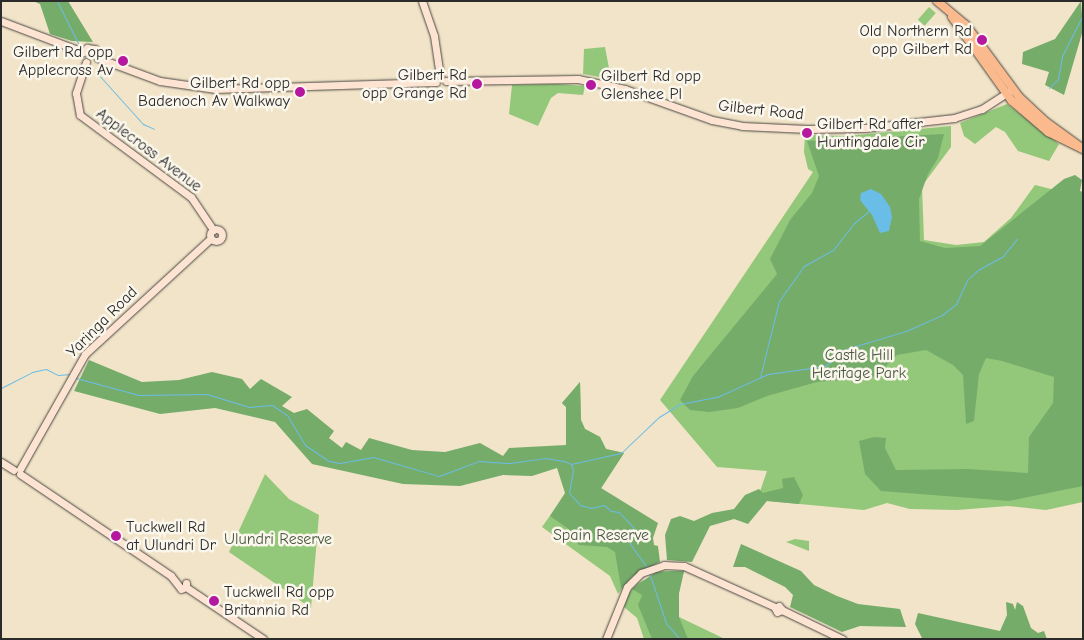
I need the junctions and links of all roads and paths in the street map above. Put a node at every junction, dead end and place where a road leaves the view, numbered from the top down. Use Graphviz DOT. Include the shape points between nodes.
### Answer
graph roads {
  1 [pos="422,1"];
  2 [pos="940,4"];
  3 [pos="1,22"];
  4 [pos="83,52"];
  5 [pos="98,58"];
  6 [pos="86,62"];
  7 [pos="441,79"];
  8 [pos="1009,92"];
  9 [pos="1083,149"];
  10 [pos="214,230"];
  11 [pos="1,462"];
  12 [pos="18,471"];
  13 [pos="263,639"];
  14 [pos="606,639"];
  15 [pos="842,639"];
  1 -- 7 [label="street" via="434,36"];
  2 -- 8 [label="main road"];
  3 -- 4 [label="street"];
  4 -- 5 [label="street" via="87,48 95,49"];
  4 -- 6 [label="street"];
  5 -- 6 [label="street"];
  5 -- 7 [label="street, Gilbert Road" via="160,81 215,89"];
  6 -- 10 [label="street, Applecross Avenue" via="76,98 80,115 190,197"];
  7 -- 8 [label="street, Gilbert Road" via="578,79 625,90 712,120 742,126 807,129 866,128 954,118 982,109"];
  8 -- 9 [label="main road" via="1048,132"];
  10 -- 12 [label="street, Yaringa Road" via="221,230 223,235 216,241 211,238 85,354"];
  11 -- 12 [label="street"];
  12 -- 13 [label="street"];
  14 -- 15 [label="street" via="627,587 641,574 664,564 684,566"];
}
